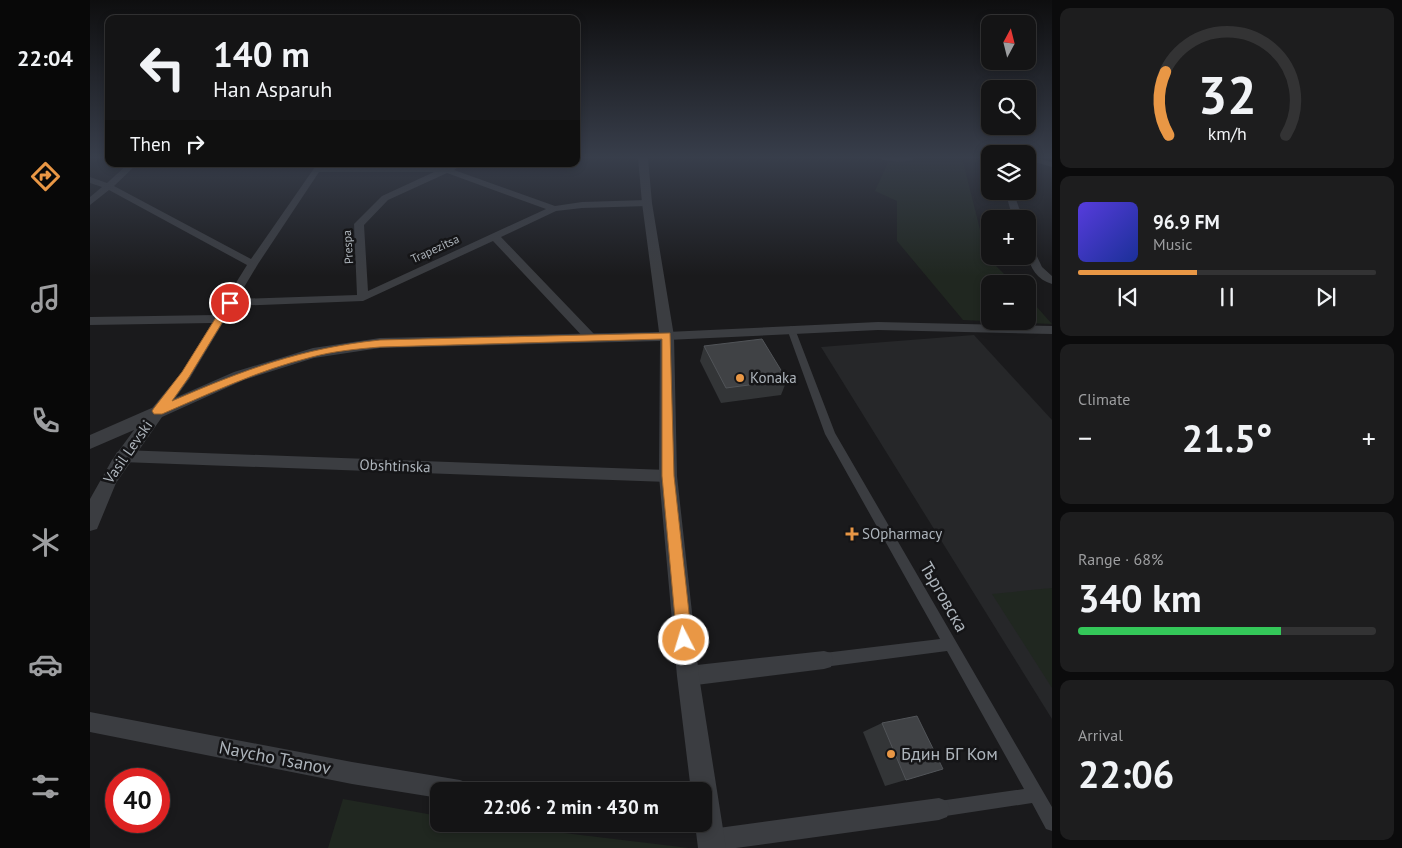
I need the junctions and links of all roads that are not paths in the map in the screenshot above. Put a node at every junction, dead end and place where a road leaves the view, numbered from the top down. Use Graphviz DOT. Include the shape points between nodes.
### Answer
graph roads {
  1 [pos="130,198"];
  2 [pos="298,198"];
  3 [pos="386,198"];
  4 [pos="523,198"];
  5 [pos="647,198"];
  6 [pos="648,203"];
  7 [pos="554,209"];
  8 [pos="494,236"];
  9 [pos="253,264"];
  10 [pos="1036,265"];
  11 [pos="1052,281"];
  12 [pos="363,298"];
  13 [pos="230,303"];
  14 [pos="220,319"];
  15 [pos="90,322"];
  16 [pos="791,330"];
  17 [pos="1052,330"];
  18 [pos="666,336"];
  19 [pos="590,337"];
  20 [pos="158,411"];
  21 [pos="90,442"];
  22 [pos="122,456"];
  23 [pos="668,476"];
  24 [pos="90,522"];
  25 [pos="950,644"];
  26 [pos="824,660"];
  27 [pos="688,676"];
  28 [pos="90,722"];
  29 [pos="702,782"];
  30 [pos="430,786"];
  31 [pos="1036,795"];
  32 [pos="939,809"];
  33 [pos="1052,823"];
  34 [pos="712,844"];
  1 -- 9 [label="street"];
  2 -- 9 [label="street"];
  3 -- 12 [label="street, Prespa" via="359,224"];
  4 -- 7 [label="street"];
  5 -- 6 [label="street"];
  6 -- 7 [label="street, Trapezitsa"];
  6 -- 18 [label="street"];
  7 -- 8 [label="street, Trapezitsa"];
  8 -- 12 [label="street, Trapezitsa"];
  8 -- 19 [label="street"];
  9 -- 13 [label="street"];
  10 -- 11 [label="street"];
  12 -- 13 [label="street, Trapezitsa"];
  13 -- 14 [label="street"];
  14 -- 15 [label="street"];
  14 -- 20 [label="street" via="186,374"];
  16 -- 17 [label="street" via="888,326"];
  16 -- 18 [label="street"];
  16 -- 25 [label="street, Търговска" via="830,434"];
  18 -- 19 [label="street"];
  18 -- 23 [label="street"];
  19 -- 20 [label="street" via="349,346 277,363"];
  20 -- 21 [label="street"];
  20 -- 22 [label="street, Vasil Levski"];
  22 -- 23 [label="street, Obshtinska"];
  22 -- 24 [label="street, Vasil Levski" via="105,483"];
  23 -- 27 [label="street"];
  25 -- 26 [label="street"];
  25 -- 31 [label="street, Търговска"];
  26 -- 27 [label="street"];
  27 -- 29 [label="street"];
  28 -- 30 [label="street, Naycho Tsanov"];
  31 -- 32 [label="street"];
  31 -- 33 [label="street, Търговска"];
  32 -- 34 [label="street"];
}
